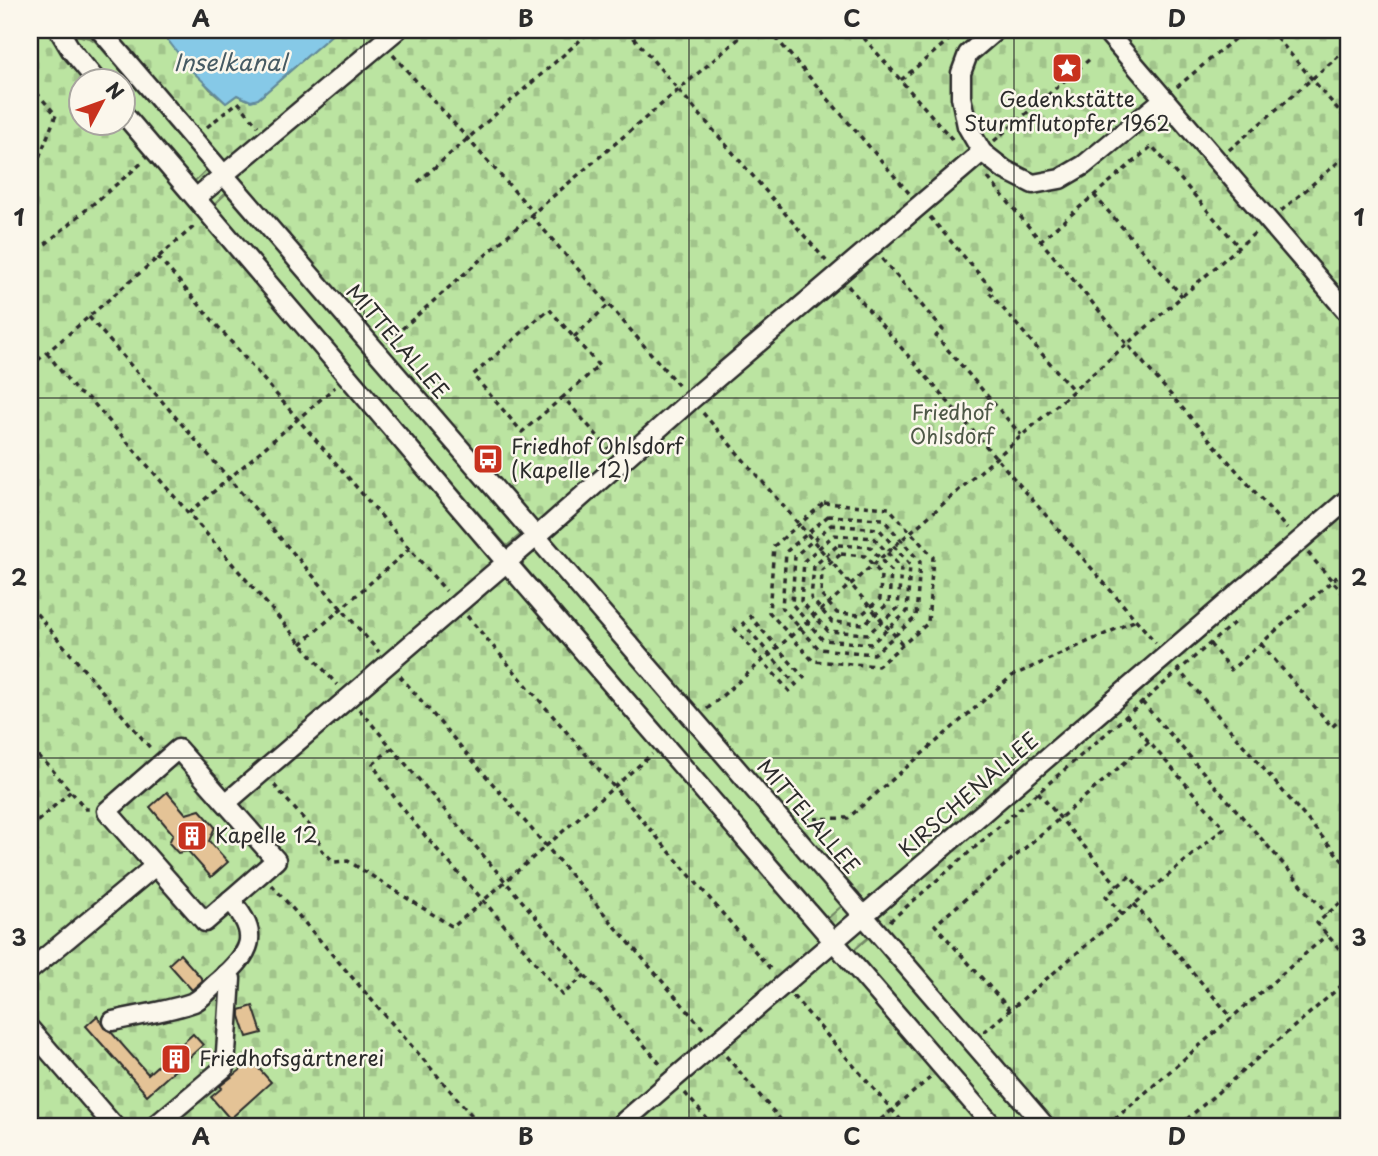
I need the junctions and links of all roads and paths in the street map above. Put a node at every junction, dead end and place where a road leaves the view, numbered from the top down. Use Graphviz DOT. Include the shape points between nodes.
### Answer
graph roads {
  1 [pos="59,30"];
  2 [pos="100,30"];
  3 [pos="397,30"];
  4 [pos="592,30"];
  5 [pos="627,30"];
  6 [pos="748,30"];
  7 [pos="769,30"];
  8 [pos="857,30"];
  9 [pos="954,30"];
  10 [pos="996,30"];
  11 [pos="1105,30"];
  12 [pos="1245,30"];
  13 [pos="1270,30"];
  14 [pos="382,43"];
  15 [pos="1348,48"];
  16 [pos="1090,58"];
  17 [pos="84,66"];
  18 [pos="1312,79"];
  19 [pos="901,80"];
  20 [pos="30,85"];
  21 [pos="679,90"];
  22 [pos="1164,99"];
  23 [pos="1348,121"];
  24 [pos="207,127"];
  25 [pos="136,128"];
  26 [pos="268,138"];
  27 [pos="467,138"];
  28 [pos="156,152"];
  29 [pos="982,152"];
  30 [pos="1348,154"];
  31 [pos="1217,161"];
  32 [pos="223,175"];
  33 [pos="30,180"];
  34 [pos="418,182"];
  35 [pos="1094,195"];
  36 [pos="196,198"];
  37 [pos="920,205"];
  38 [pos="209,214"];
  39 [pos="532,214"];
  40 [pos="1269,221"];
  41 [pos="1040,241"];
  42 [pos="871,246"];
  43 [pos="1239,247"];
  44 [pos="30,257"];
  45 [pos="158,257"];
  46 [pos="838,275"];
  47 [pos="1182,296"];
  48 [pos="609,305"];
  49 [pos="1348,313"];
  50 [pos="89,317"];
  51 [pos="574,337"];
  52 [pos="1127,344"];
  53 [pos="376,352"];
  54 [pos="47,353"];
  55 [pos="30,367"];
  56 [pos="347,376"];
  57 [pos="1073,390"];
  58 [pos="563,397"];
  59 [pos="691,400"];
  60 [pos="299,419"];
  61 [pos="1021,435"];
  62 [pos="996,457"];
  63 [pos="620,462"];
  64 [pos="229,479"];
  65 [pos="1348,499"];
  66 [pos="189,513"];
  67 [pos="799,524"];
  68 [pos="911,533"];
  69 [pos="807,534"];
  70 [pos="536,537"];
  71 [pos="813,541"];
  72 [pos="902,541"];
  73 [pos="1298,542"];
  74 [pos="894,547"];
  75 [pos="819,548"];
  76 [pos="409,549"];
  77 [pos="887,553"];
  78 [pos="825,555"];
  79 [pos="880,559"];
  80 [pos="506,562"];
  81 [pos="832,562"];
  82 [pos="873,565"];
  83 [pos="1348,567"];
  84 [pos="1332,581"];
  85 [pos="851,584"];
  86 [pos="1348,599"];
  87 [pos="457,604"];
  88 [pos="829,604"];
  89 [pos="30,606"];
  90 [pos="870,607"];
  91 [pos="343,610"];
  92 [pos="822,610"];
  93 [pos="876,614"];
  94 [pos="749,615"];
  95 [pos="815,616"];
  96 [pos="1240,618"];
  97 [pos="1136,620"];
  98 [pos="883,621"];
  99 [pos="742,622"];
  100 [pos="808,622"];
  101 [pos="734,628"];
  102 [pos="800,628"];
  103 [pos="889,628"];
  104 [pos="1197,629"];
  105 [pos="895,635"];
  106 [pos="791,636"];
  107 [pos="301,644"];
  108 [pos="1210,644"];
  109 [pos="1261,644"];
  110 [pos="903,645"];
  111 [pos="778,648"];
  112 [pos="770,655"];
  113 [pos="1166,656"];
  114 [pos="763,661"];
  115 [pos="389,663"];
  116 [pos="1179,671"];
  117 [pos="805,679"];
  118 [pos="797,686"];
  119 [pos="1129,688"];
  120 [pos="790,692"];
  121 [pos="348,698"];
  122 [pos="1113,702"];
  123 [pos="1142,702"];
  124 [pos="1348,712"];
  125 [pos="1127,717"];
  126 [pos="694,720"];
  127 [pos="1149,742"];
  128 [pos="664,744"];
  129 [pos="392,748"];
  130 [pos="30,749"];
  131 [pos="162,762"];
  132 [pos="262,771"];
  133 [pos="1025,777"];
  134 [pos="614,788"];
  135 [pos="71,792"];
  136 [pos="1039,793"];
  137 [pos="226,803"];
  138 [pos="107,811"];
  139 [pos="1060,818"];
  140 [pos="30,828"];
  141 [pos="789,830"];
  142 [pos="548,845"];
  143 [pos="155,866"];
  144 [pos="1348,867"];
  145 [pos="261,873"];
  146 [pos="506,881"];
  147 [pos="1118,886"];
  148 [pos="1145,894"];
  149 [pos="1348,896"];
  150 [pos="230,900"];
  151 [pos="484,901"];
  152 [pos="1133,904"];
  153 [pos="1122,914"];
  154 [pos="1327,914"];
  155 [pos="864,916"];
  156 [pos="878,932"];
  157 [pos="1327,935"];
  158 [pos="835,941"];
  159 [pos="1348,960"];
  160 [pos="30,970"];
  161 [pos="226,974"];
  162 [pos="586,974"];
  163 [pos="1348,980"];
  164 [pos="784,985"];
  165 [pos="1232,1018"];
  166 [pos="113,1021"];
  167 [pos="30,1029"];
  168 [pos="716,1043"];
  169 [pos="674,1079"];
  170 [pos="114,1126"];
  171 [pos="155,1126"];
  172 [pos="481,1126"];
  173 [pos="619,1126"];
  174 [pos="713,1126"];
  175 [pos="786,1126"];
  176 [pos="906,1126"];
  177 [pos="993,1126"];
  178 [pos="1045,1126"];
  179 [pos="1107,1126"];
  180 [pos="1179,1126"];
  1 -- 17 [label="street"];
  2 -- 32 [label="street, MITTELALLEE"];
  3 -- 14 [label="street"];
  4 -- 27 [label="path"];
  5 -- 21 [label="path"];
  6 -- 21 [label="path"];
  7 -- 37 [label="path"];
  8 -- 19 [label="path"];
  9 -- 19 [label="path" via="957,33"];
  10 -- 29 [label="street" via="968,54 961,73 967,126"];
  11 -- 22 [label="street"];
  12 -- 22 [label="path"];
  13 -- 18 [label="path"];
  14 -- 26 [label="street"];
  14 -- 27 [label="path"];
  15 -- 18 [label="path"];
  16 -- 29 [label="path"];
  18 -- 23 [label="path"];
  18 -- 31 [label="path"];
  19 -- 29 [label="path" via="950,138"];
  20 -- 33 [label="path" via="56,116"];
  21 -- 39 [label="path"];
  21 -- 46 [label="path"];
  22 -- 29 [label="street" via="1084,165 1060,179 1033,184"];
  22 -- 31 [label="street"];
  24 -- 26 [label="path" via="238,102"];
  25 -- 28 [label="street"];
  26 -- 32 [label="street"];
  27 -- 34 [label="path"];
  27 -- 39 [label="path"];
  28 -- 36 [label="street"];
  28 -- 44 [label="path"];
  29 -- 37 [label="street"];
  29 -- 41 [label="path" via="989,182"];
  30 -- 40 [label="path"];
  31 -- 40 [label="street"];
  32 -- 36 [label="street"];
  32 -- 53 [label="street, MITTELALLEE"];
  35 -- 41 [label="path"];
  35 -- 43 [label="path" via="1152,146"];
  35 -- 47 [label="path"];
  36 -- 38 [label="street"];
  37 -- 42 [label="street"];
  37 -- 57 [label="path"];
  38 -- 45 [label="path"];
  38 -- 56 [label="street"];
  39 -- 48 [label="path"];
  39 -- 53 [label="path"];
  40 -- 43 [label="path"];
  40 -- 49 [label="street"];
  41 -- 52 [label="path"];
  42 -- 46 [label="street"];
  42 -- 61 [label="path" via="943,330 936,336"];
  43 -- 47 [label="path"];
  45 -- 50 [label="path"];
  45 -- 60 [label="path"];
  46 -- 59 [label="street"];
  46 -- 62 [label="path"];
  47 -- 52 [label="path"];
  48 -- 51 [label="path"];
  48 -- 59 [label="path"];
  50 -- 54 [label="path"];
  50 -- 64 [label="path"];
  51 -- 58 [label="path" via="598,366"];
  51 -- 58 [label="path" via="549,309 473,375 522,432"];
  52 -- 57 [label="path"];
  52 -- 73 [label="path"];
  53 -- 70 [label="street, MITTELALLEE"];
  54 -- 55 [label="path"];
  54 -- 66 [label="path"];
  56 -- 60 [label="path"];
  56 -- 80 [label="street"];
  57 -- 61 [label="path"];
  58 -- 63 [label="path"];
  59 -- 63 [label="street"];
  59 -- 67 [label="path"];
  60 -- 64 [label="path"];
  60 -- 76 [label="path"];
  61 -- 62 [label="path"];
  62 -- 68 [label="path"];
  62 -- 97 [label="path"];
  63 -- 70 [label="street"];
  64 -- 66 [label="path"];
  64 -- 91 [label="path"];
  65 -- 73 [label="street, KIRSCHENALLEE"];
  66 -- 107 [label="path"];
  67 -- 68 [label="path" via="824,503 889,508"];
  67 -- 69 [label="path"];
  67 -- 106 [label="path" via="774,546 769,612"];
  68 -- 72 [label="path"];
  68 -- 110 [label="path" via="933,557 928,623"];
  69 -- 71 [label="path"];
  69 -- 72 [label="path" via="828,516 856,517 883,520"];
  69 -- 102 [label="path" via="786,552 782,607"];
  70 -- 80 [label="street"];
  70 -- 126 [label="street, MITTELALLEE"];
  71 -- 74 [label="path" via="831,525 879,529"];
  71 -- 75 [label="path"];
  71 -- 100 [label="path" via="795,556 792,604"];
  72 -- 74 [label="path"];
  72 -- 105 [label="path" via="920,562 916,617"];
  73 -- 84 [label="path"];
  73 -- 104 [label="street, KIRSCHENALLEE"];
  74 -- 77 [label="path"];
  74 -- 103 [label="path" via="910,565 907,612"];
  75 -- 77 [label="path" via="834,535 874,538"];
  75 -- 78 [label="path"];
  75 -- 95 [label="path" via="804,561 802,588 802,601"];
  76 -- 87 [label="path"];
  76 -- 91 [label="path"];
  77 -- 79 [label="path"];
  77 -- 98 [label="path" via="901,568 898,608"];
  78 -- 79 [label="path" via="838,545 859,546 870,547"];
  78 -- 81 [label="path"];
  78 -- 92 [label="path" via="814,566 811,598"];
  79 -- 82 [label="path"];
  79 -- 93 [label="path" via="891,571 889,603"];
  80 -- 87 [label="street"];
  80 -- 128 [label="street"];
  81 -- 82 [label="path" via="841,554 865,556"];
  81 -- 85 [label="path"];
  81 -- 88 [label="path" via="822,570 821,595"];
  82 -- 85 [label="path"];
  82 -- 90 [label="path" via="881,575 880,599"];
  83 -- 84 [label="path"];
  84 -- 86 [label="path"];
  84 -- 109 [label="path"];
  85 -- 88 [label="path"];
  85 -- 90 [label="path"];
  87 -- 115 [label="street"];
  87 -- 134 [label="path"];
  88 -- 90 [label="path" via="837,613 861,615"];
  88 -- 92 [label="path"];
  89 -- 131 [label="path"];
  90 -- 93 [label="path"];
  91 -- 107 [label="path"];
  91 -- 115 [label="path"];
  92 -- 93 [label="path" via="832,622 864,624"];
  92 -- 95 [label="path"];
  93 -- 98 [label="path"];
  94 -- 111 [label="path"];
  95 -- 98 [label="path" via="828,631 868,634"];
  95 -- 100 [label="path"];
  96 -- 108 [label="path"];
  97 -- 113 [label="path"];
  97 -- 141 [label="path" via="1012,676 848,818 800,819"];
  98 -- 103 [label="path"];
  99 -- 112 [label="path"];
  100 -- 102 [label="path"];
  100 -- 103 [label="path" via="823,640 871,644"];
  101 -- 114 [label="path"];
  102 -- 105 [label="path" via="818,649 860,653 874,653"];
  102 -- 106 [label="path"];
  103 -- 105 [label="path"];
  104 -- 108 [label="path"];
  104 -- 113 [label="street, KIRSCHENALLEE"];
  105 -- 110 [label="path"];
  106 -- 110 [label="path" via="813,661 878,666"];
  106 -- 111 [label="path"];
  107 -- 121 [label="path"];
  108 -- 109 [label="path" via="1231,670"];
  108 -- 116 [label="path"];
  109 -- 124 [label="path" via="1332,727"];
  111 -- 112 [label="path"];
  111 -- 117 [label="path"];
  112 -- 114 [label="path"];
  112 -- 118 [label="path"];
  113 -- 116 [label="path"];
  113 -- 119 [label="street, KIRSCHENALLEE"];
  114 -- 120 [label="path"];
  114 -- 126 [label="path"];
  115 -- 121 [label="street"];
  115 -- 142 [label="path"];
  116 -- 123 [label="path"];
  116 -- 144 [label="path"];
  119 -- 122 [label="street, KIRSCHENALLEE"];
  119 -- 123 [label="path"];
  121 -- 129 [label="path"];
  121 -- 132 [label="street"];
  122 -- 125 [label="path"];
  122 -- 133 [label="street, KIRSCHENALLEE"];
  123 -- 125 [label="path"];
  123 -- 154 [label="path"];
  125 -- 127 [label="path"];
  125 -- 136 [label="path"];
  126 -- 141 [label="street, MITTELALLEE"];
  127 -- 139 [label="path"];
  127 -- 148 [label="path" via="1224,828"];
  128 -- 134 [label="path"];
  128 -- 158 [label="street"];
  129 -- 146 [label="path"];
  129 -- 151 [label="path" via="373,764 389,793"];
  130 -- 135 [label="path"];
  131 -- 137 [label="street" via="178,748"];
  131 -- 138 [label="street"];
  132 -- 137 [label="street"];
  132 -- 151 [label="path" via="316,833 322,850 334,862 348,861 453,927"];
  133 -- 136 [label="path"];
  133 -- 155 [label="street, KIRSCHENALLEE"];
  134 -- 142 [label="path"];
  134 -- 164 [label="path"];
  135 -- 138 [label="path" via="86,808"];
  135 -- 140 [label="path"];
  136 -- 139 [label="path"];
  136 -- 156 [label="path"];
  137 -- 145 [label="street" via="276,860"];
  138 -- 143 [label="street"];
  139 -- 147 [label="path"];
  139 -- 153 [label="path" via="935,925 1010,1010"];
  141 -- 155 [label="street, MITTELALLEE"];
  142 -- 146 [label="path"];
  142 -- 168 [label="path"];
  143 -- 150 [label="street" via="205,922"];
  143 -- 160 [label="street"];
  145 -- 150 [label="street"];
  145 -- 172 [label="path"];
  146 -- 151 [label="path"];
  146 -- 162 [label="path"];
  147 -- 148 [label="path" via="1130,876"];
  147 -- 153 [label="path" via="1107,896"];
  148 -- 152 [label="path"];
  149 -- 154 [label="path"];
  150 -- 161 [label="street" via="243,914 250,938 247,951"];
  151 -- 162 [label="path" via="562,995"];
  152 -- 153 [label="path"];
  152 -- 165 [label="path"];
  154 -- 157 [label="path" via="1317,923"];
  155 -- 156 [label="street, MITTELALLEE"];
  155 -- 158 [label="street, KIRSCHENALLEE"];
  156 -- 178 [label="street, MITTELALLEE"];
  157 -- 159 [label="path"];
  157 -- 165 [label="path"];
  158 -- 164 [label="street, KIRSCHENALLEE"];
  158 -- 177 [label="street"];
  161 -- 166 [label="street" via="196,1001"];
  161 -- 171 [label="street" via="231,979 225,1067"];
  162 -- 169 [label="path"];
  163 -- 180 [label="path"];
  164 -- 168 [label="street, KIRSCHENALLEE"];
  164 -- 176 [label="path"];
  165 -- 179 [label="path"];
  167 -- 170 [label="street"];
  168 -- 169 [label="street, KIRSCHENALLEE"];
  168 -- 175 [label="path"];
  169 -- 173 [label="street, KIRSCHENALLEE"];
  169 -- 174 [label="path"];
}
